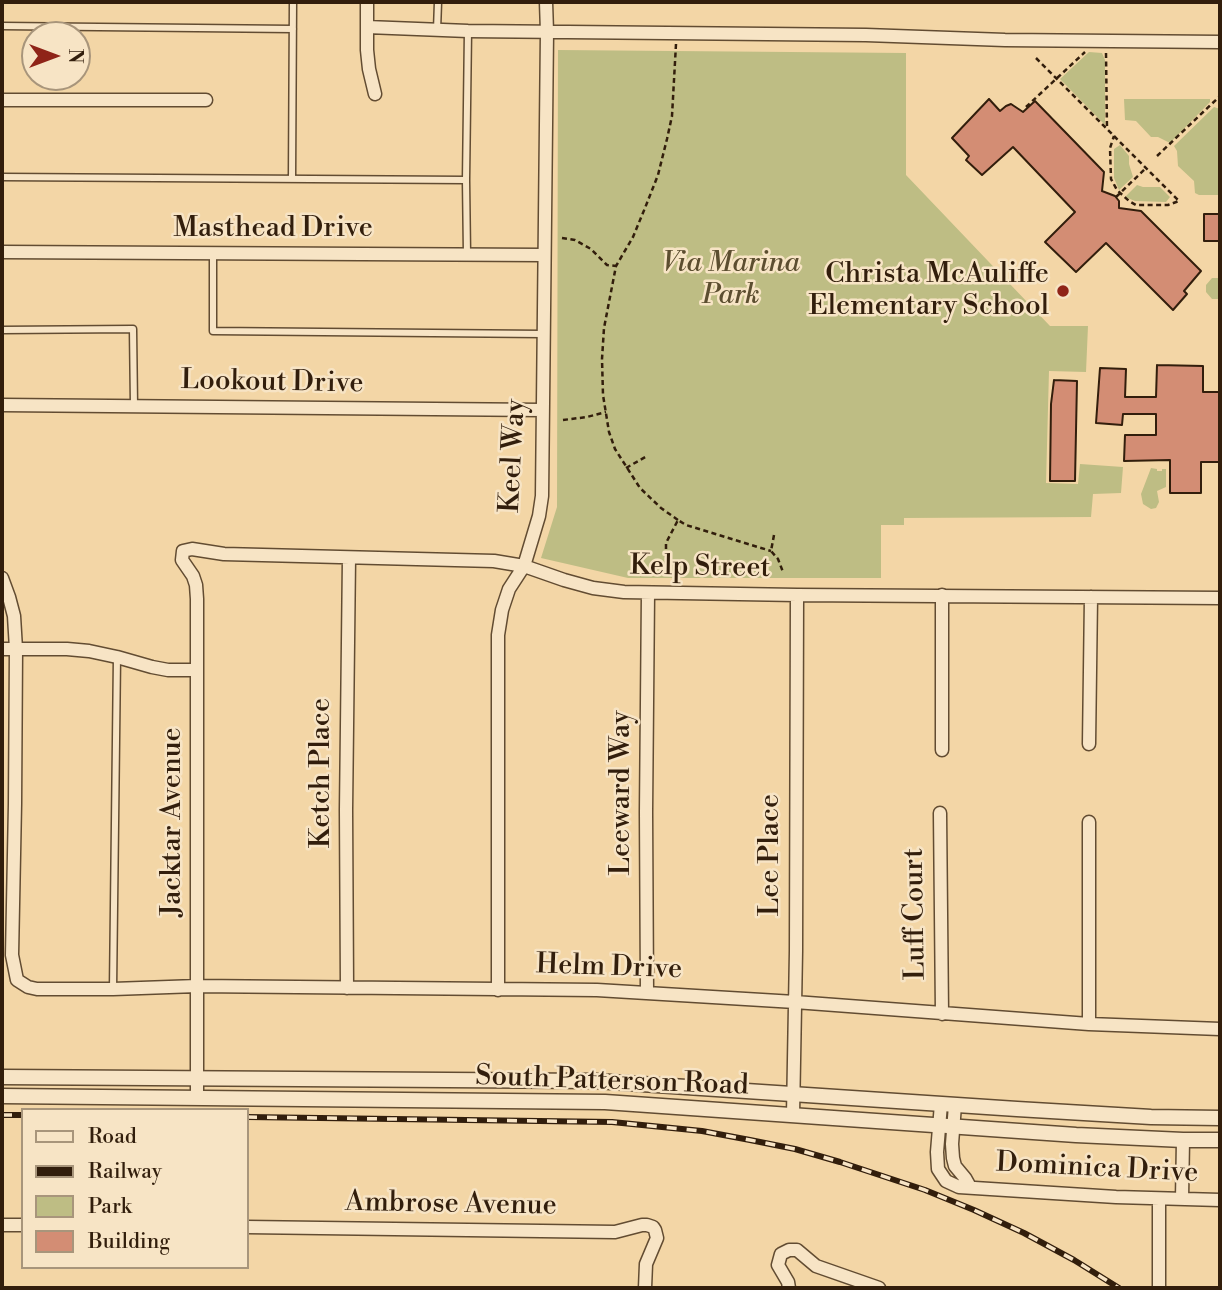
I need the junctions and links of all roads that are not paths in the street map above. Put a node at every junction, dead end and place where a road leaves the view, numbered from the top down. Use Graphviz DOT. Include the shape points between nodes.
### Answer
graph roads {
  1 [pos="293,2"];
  2 [pos="367,2"];
  3 [pos="438,2"];
  4 [pos="546,2"];
  5 [pos="2,26"];
  6 [pos="367,27"];
  7 [pos="293,29"];
  8 [pos="437,30"];
  9 [pos="468,31"];
  10 [pos="547,32"];
  11 [pos="1220,42"];
  12 [pos="375,94"];
  13 [pos="2,100"];
  14 [pos="206,100"];
  15 [pos="2,177"];
  16 [pos="292,179"];
  17 [pos="466,180"];
  18 [pos="2,252"];
  19 [pos="213,253"];
  20 [pos="467,254"];
  21 [pos="544,255"];
  22 [pos="2,330"];
  23 [pos="543,334"];
  24 [pos="2,405"];
  25 [pos="134,406"];
  26 [pos="542,410"];
  27 [pos="183,551"];
  28 [pos="349,558"];
  29 [pos="524,566"];
  30 [pos="2,578"];
  31 [pos="648,593"];
  32 [pos="797,595"];
  33 [pos="943,595"];
  34 [pos="1091,597"];
  35 [pos="1220,598"];
  36 [pos="2,649"];
  37 [pos="16,649"];
  38 [pos="117,657"];
  39 [pos="197,670"];
  40 [pos="1089,744"];
  41 [pos="942,750"];
  42 [pos="940,813"];
  43 [pos="1089,821"];
  44 [pos="8,974"];
  45 [pos="197,986"];
  46 [pos="113,989"];
  47 [pos="347,989"];
  48 [pos="498,990"];
  49 [pos="647,993"];
  50 [pos="795,1002"];
  51 [pos="942,1014"];
  52 [pos="1089,1024"];
  53 [pos="1220,1029"];
  54 [pos="2,1077"];
  55 [pos="197,1077"];
  56 [pos="793,1094"];
  57 [pos="2,1096"];
  58 [pos="197,1098"];
  59 [pos="948,1105"];
  60 [pos="793,1115"];
  61 [pos="1220,1118"];
  62 [pos="946,1126"];
  63 [pos="1183,1140"];
  64 [pos="1220,1140"];
  65 [pos="1159,1199"];
  66 [pos="1182,1199"];
  67 [pos="1220,1200"];
  68 [pos="2,1225"];
  69 [pos="21,1225"];
  70 [pos="248,1227"];
  71 [pos="646,1288"];
  72 [pos="789,1288"];
  73 [pos="879,1288"];
  74 [pos="1159,1288"];
  1 -- 7 [label="lane"];
  2 -- 6 [label="street"];
  3 -- 8 [label="lane"];
  4 -- 10 [label="street, Keel Way"];
  5 -- 7 [label="lane"];
  6 -- 8 [label="street"];
  6 -- 12 [label="street"];
  7 -- 16 [label="lane"];
  8 -- 9 [label="street"];
  9 -- 10 [label="street"];
  9 -- 17 [label="lane"];
  10 -- 11 [label="street"];
  10 -- 21 [label="street, Keel Way"];
  13 -- 14 [label="street"];
  15 -- 16 [label="lane"];
  16 -- 17 [label="lane"];
  17 -- 20 [label="lane"];
  18 -- 19 [label="street, Masthead Drive"];
  19 -- 20 [label="street, Masthead Drive"];
  19 -- 23 [label="lane" via="213,331"];
  20 -- 21 [label="street, Masthead Drive"];
  21 -- 23 [label="street, Keel Way"];
  22 -- 25 [label="lane" via="133,329"];
  23 -- 26 [label="street, Keel Way"];
  24 -- 25 [label="street, Lookout Drive"];
  25 -- 26 [label="street, Lookout Drive"];
  26 -- 29 [label="street, Keel Way" via="542,496"];
  27 -- 28 [label="street, Kelp Street"];
  27 -- 39 [label="street, Jacktar Avenue" via="182,560 196,585"];
  28 -- 29 [label="street, Kelp Street" via="480,560"];
  28 -- 47 [label="street, Ketch Place"];
  29 -- 31 [label="street, Kelp Street" via="593,588"];
  29 -- 48 [label="street, Keel Way" via="509,589 498,635"];
  30 -- 37 [label="street" via="14,616"];
  31 -- 32 [label="street, Kelp Street"];
  31 -- 49 [label="street, Leeward Way"];
  32 -- 33 [label="street, Kelp Street"];
  32 -- 50 [label="street, Lee Place"];
  33 -- 34 [label="street, Kelp Street"];
  33 -- 41 [label="street"];
  34 -- 35 [label="street, Kelp Street"];
  34 -- 40 [label="street"];
  36 -- 37 [label="street"];
  37 -- 38 [label="street" via="67,649"];
  37 -- 44 [label="street" via="12,955"];
  38 -- 39 [label="street" via="168,670"];
  38 -- 46 [label="lane"];
  39 -- 45 [label="street, Jacktar Avenue"];
  42 -- 51 [label="street, Luff Court"];
  43 -- 52 [label="street"];
  44 -- 46 [label="street, Helm Drive" via="37,989"];
  45 -- 46 [label="street, Helm Drive"];
  45 -- 47 [label="street, Helm Drive"];
  45 -- 55 [label="street, Jacktar Avenue"];
  47 -- 48 [label="street, Helm Drive"];
  48 -- 49 [label="street, Helm Drive"];
  49 -- 50 [label="street, Helm Drive"];
  50 -- 51 [label="street, Helm Drive"];
  50 -- 56 [label="street, Lee Place"];
  51 -- 52 [label="street, Helm Drive"];
  52 -- 53 [label="street, Helm Drive"];
  54 -- 55 [label="street, South Patterson Road"];
  55 -- 56 [label="street, South Patterson Road" via="596,1081"];
  55 -- 58 [label="street, Jacktar Avenue"];
  56 -- 59 [label="street, South Patterson Road"];
  56 -- 60 [label="street, Lee Place"];
  57 -- 58 [label="street, South Patterson Road"];
  58 -- 60 [label="street, South Patterson Road" via="605,1102"];
  59 -- 61 [label="street, South Patterson Road"];
  59 -- 62 [label="street, Dominica Drive"];
  60 -- 62 [label="street, South Patterson Road"];
  62 -- 63 [label="street, South Patterson Road"];
  62 -- 65 [label="street, Dominica Drive" via="937,1152 939,1169 946,1181 959,1187"];
  63 -- 64 [label="street, South Patterson Road"];
  63 -- 66 [label="street"];
  65 -- 66 [label="street, Dominica Drive"];
  65 -- 74 [label="street"];
  66 -- 67 [label="street, Dominica Drive"];
  68 -- 69 [label="street"];
  70 -- 71 [label="street, Ambrose Avenue" via="615,1232 642,1225 653,1227 657,1238 646,1264"];
  72 -- 73 [label="street" via="779,1259 784,1251 797,1250 816,1266"];
}
